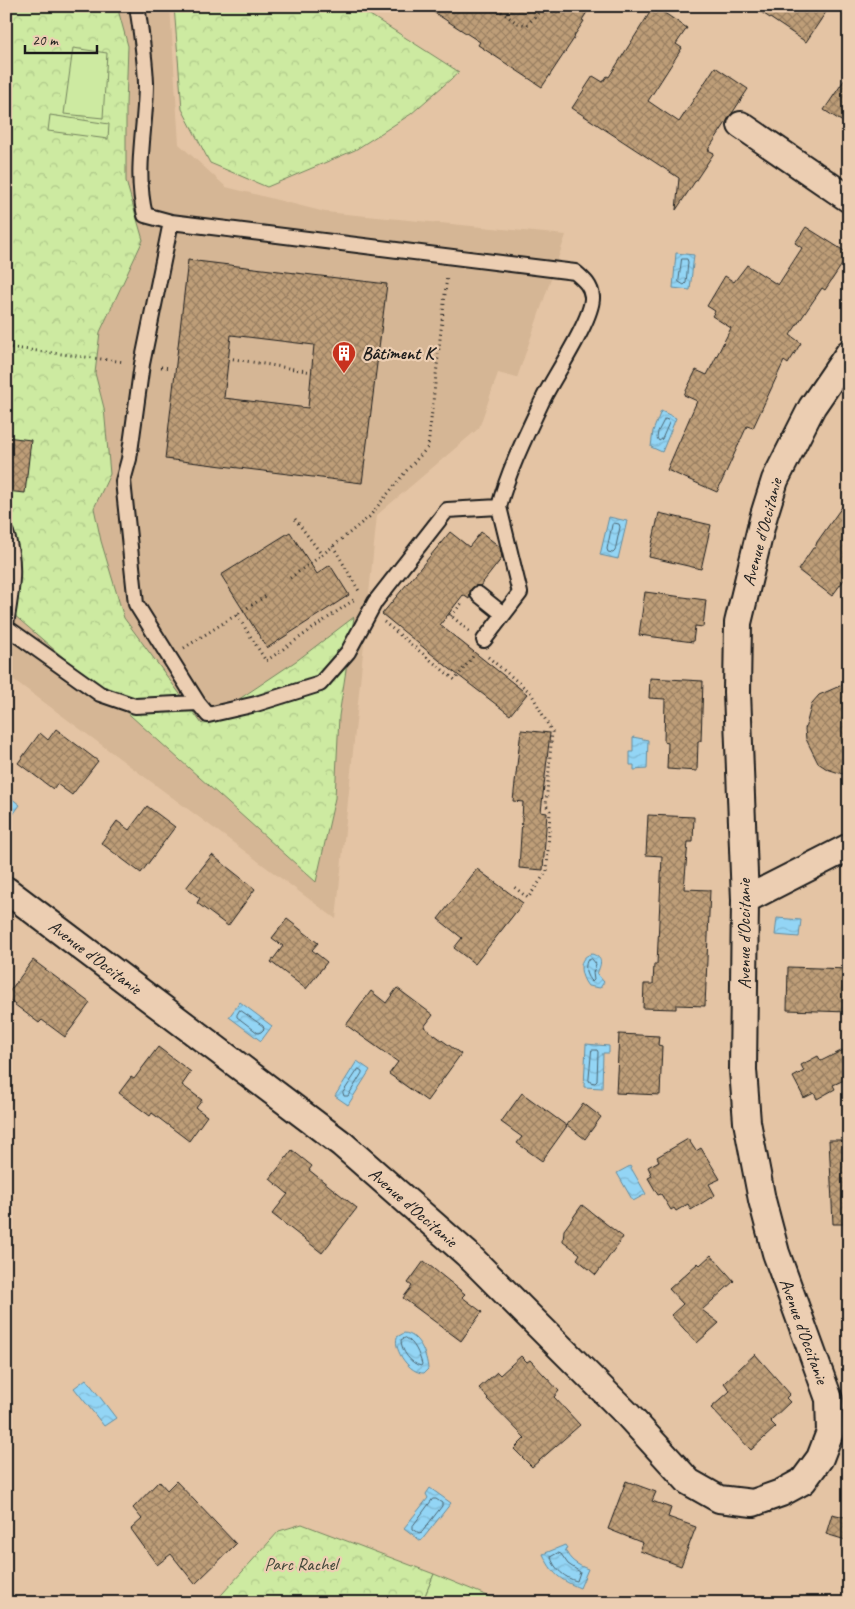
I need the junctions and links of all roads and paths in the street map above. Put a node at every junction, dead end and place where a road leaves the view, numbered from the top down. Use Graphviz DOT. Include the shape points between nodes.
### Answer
graph roads {
  1 [pos="137,6"];
  2 [pos="493,6"];
  3 [pos="545,6"];
  4 [pos="498,8"];
  5 [pos="741,125"];
  6 [pos="849,199"];
  7 [pos="171,222"];
  8 [pos="447,277"];
  9 [pos="6,347"];
  10 [pos="849,353"];
  11 [pos="228,358"];
  12 [pos="142,364"];
  13 [pos="312,372"];
  14 [pos="498,507"];
  15 [pos="295,519"];
  16 [pos="6,533"];
  17 [pos="334,546"];
  18 [pos="322,555"];
  19 [pos="290,578"];
  20 [pos="478,594"];
  21 [pos="266,596"];
  22 [pos="378,598"];
  23 [pos="237,614"];
  24 [pos="448,614"];
  25 [pos="503,614"];
  26 [pos="6,626"];
  27 [pos="479,641"];
  28 [pos="486,655"];
  29 [pos="169,658"];
  30 [pos="198,703"];
  31 [pos="849,847"];
  32 [pos="514,887"];
  33 [pos="6,890"];
  34 [pos="745,900"];
  1 -- 7 [label="lane" via="146,84 139,186 145,214"];
  2 -- 4 [label="path"];
  3 -- 4 [label="path" via="527,25 517,23"];
  5 -- 6 [label="street"];
  7 -- 12 [label="lane"];
  7 -- 14 [label="lane" via="575,272 587,282 592,298 586,320 544,396"];
  8 -- 17 [label="path" via="428,447 369,517"];
  9 -- 12 [label="path"];
  10 -- 34 [label="street, Avenue d'Occitanie" via="812,407 775,480 738,623 737,692"];
  11 -- 13 [label="path"];
  12 -- 29 [label="lane" via="124,491 136,604"];
  14 -- 22 [label="lane" via="447,510"];
  14 -- 25 [label="lane" via="520,593"];
  15 -- 18 [label="path"];
  16 -- 26 [label="lane" via="13,568"];
  17 -- 18 [label="path"];
  17 -- 23 [label="path" via="361,594 266,661"];
  18 -- 19 [label="path"];
  20 -- 25 [label="lane"];
  21 -- 23 [label="path"];
  22 -- 27 [label="path" via="382,603 375,611 378,617 455,680"];
  22 -- 30 [label="lane" via="348,652 320,684 208,715"];
  23 -- 29 [label="path"];
  24 -- 27 [label="path"];
  25 -- 27 [label="lane"];
  26 -- 30 [label="lane" via="100,694 135,706"];
  28 -- 32 [label="path" via="531,692 552,732 546,805 550,811 547,871 528,898"];
  29 -- 30 [label="lane"];
  31 -- 34 [label="street"];
  33 -- 34 [label="street, Avenue d'Occitanie" via="349,1150 467,1254 628,1415 689,1482 719,1499 753,1503 803,1481 820,1458 830,1432 829,1399 776,1253 747,1122 743,1070"];
}
